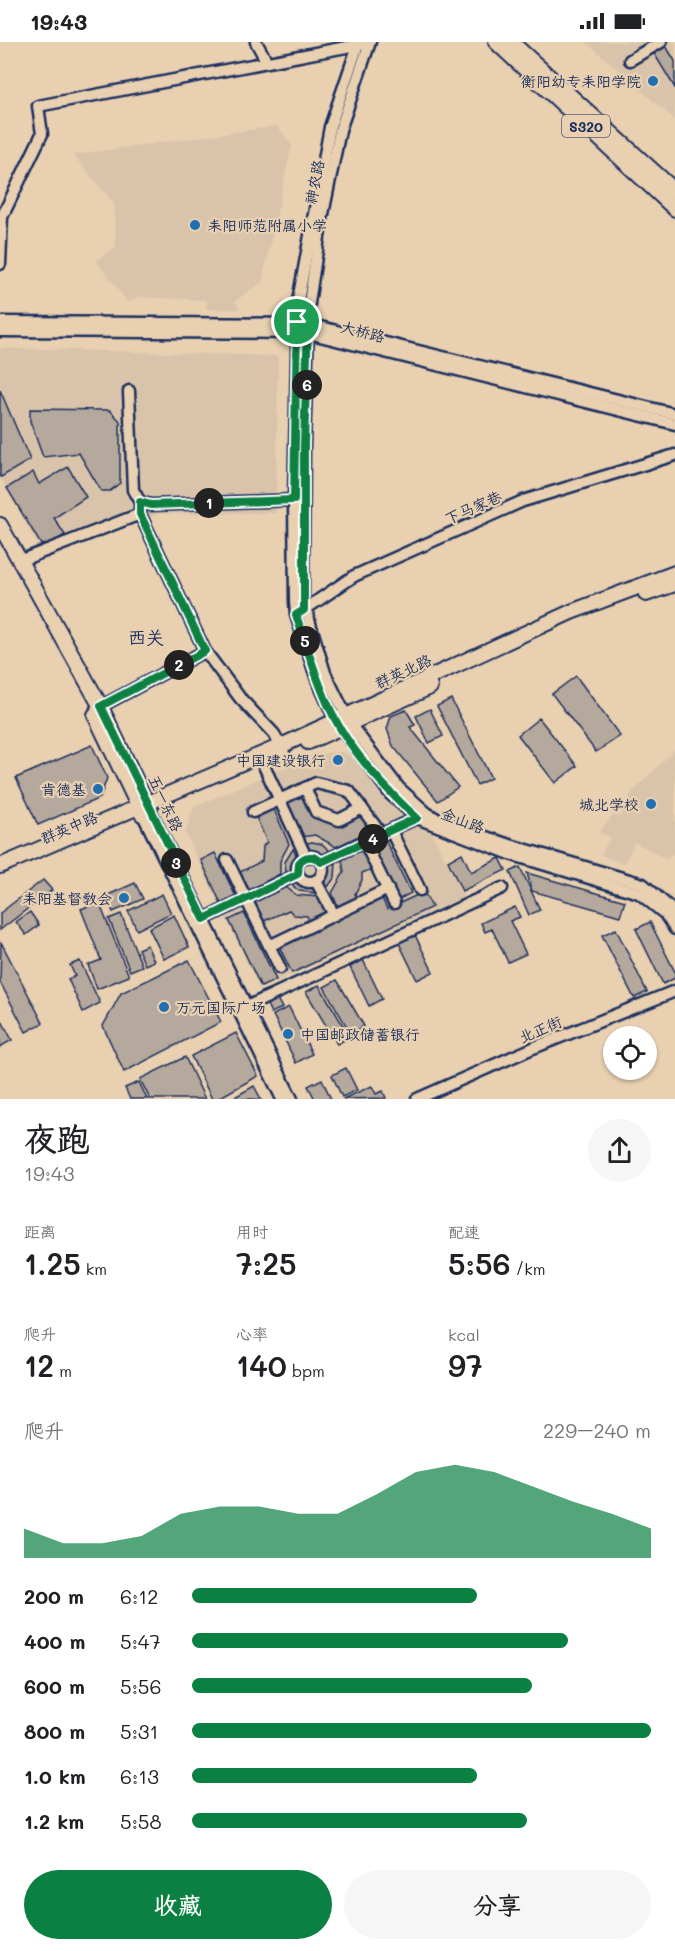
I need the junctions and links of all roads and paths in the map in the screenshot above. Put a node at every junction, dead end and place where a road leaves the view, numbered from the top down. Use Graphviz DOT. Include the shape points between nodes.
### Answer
graph roads {
  1 [pos="256,42"];
  2 [pos="370,42"];
  3 [pos="496,42"];
  4 [pos="511,42"];
  5 [pos="661,42"];
  6 [pos="358,44"];
  7 [pos="630,60"];
  8 [pos="267,62"];
  9 [pos="675,191"];
  10 [pos="675,209"];
  11 [pos="0,264"];
  12 [pos="0,322"];
  13 [pos="302,328"];
  14 [pos="0,331"];
  15 [pos="129,391"];
  16 [pos="675,414"];
  17 [pos="675,424"];
  18 [pos="675,455"];
  19 [pos="294,500"];
  20 [pos="140,502"];
  21 [pos="140,514"];
  22 [pos="0,525"];
  23 [pos="0,542"];
  24 [pos="27,558"];
  25 [pos="675,573"];
  26 [pos="675,584"];
  27 [pos="300,612"];
  28 [pos="205,651"];
  29 [pos="97,708"];
  30 [pos="343,722"];
  31 [pos="282,749"];
  32 [pos="260,759"];
  33 [pos="304,788"];
  34 [pos="279,800"];
  35 [pos="362,808"];
  36 [pos="145,809"];
  37 [pos="254,812"];
  38 [pos="422,816"];
  39 [pos="386,833"];
  40 [pos="365,843"];
  41 [pos="306,857"];
  42 [pos="227,860"];
  43 [pos="321,862"];
  44 [pos="0,866"];
  45 [pos="0,874"];
  46 [pos="298,874"];
  47 [pos="316,880"];
  48 [pos="502,888"];
  49 [pos="388,889"];
  50 [pos="420,890"];
  51 [pos="246,899"];
  52 [pos="394,903"];
  53 [pos="334,915"];
  54 [pos="675,916"];
  55 [pos="200,921"];
  56 [pos="675,929"];
  57 [pos="269,946"];
  58 [pos="280,968"];
  59 [pos="675,991"];
  60 [pos="243,1009"];
  61 [pos="282,1099"];
  62 [pos="292,1099"];
  63 [pos="417,1099"];
  1 -- 8 [label="street"];
  2 -- 6 [label="street"];
  2 -- 13 [label="street, 神农路" via="340,130"];
  3 -- 10 [label="main road, S320"];
  4 -- 9 [label="main road, S320"];
  5 -- 7 [label="street"];
  6 -- 8 [label="street"];
  6 -- 13 [label="street, 神农路" via="330,127 298,301"];
  8 -- 11 [label="street" via="38,106 42,134 3,217"];
  12 -- 13 [label="street, 大桥路"];
  13 -- 14 [label="street, 大桥路"];
  13 -- 16 [label="street, 大桥路"];
  13 -- 17 [label="street, 大桥路"];
  13 -- 19 [label="street, 金山路"];
  13 -- 27 [label="street, 金山路"];
  15 -- 20 [label="street" via="133,490"];
  18 -- 27 [label="street, 下马家巷" via="524,501 354,576"];
  19 -- 20 [label="street" via="151,505"];
  19 -- 27 [label="street, 金山路"];
  20 -- 21 [label="street"];
  21 -- 24 [label="street"];
  21 -- 28 [label="street"];
  22 -- 29 [label="main road, 五一东路"];
  23 -- 29 [label="main road, 五一东路"];
  25 -- 30 [label="main road, 群英北路" via="571,612"];
  26 -- 30 [label="main road, 群英北路" via="572,620"];
  27 -- 30 [label="street, 金山路"];
  28 -- 29 [label="street"];
  28 -- 31 [label="street"];
  29 -- 36 [label="main road, 五一东路"];
  30 -- 31 [label="main road, 群英北路"];
  30 -- 38 [label="street, 金山路" via="392,795"];
  31 -- 32 [label="main road, 群英北路"];
  32 -- 34 [label="street"];
  32 -- 36 [label="main road, 群英北路"];
  33 -- 34 [label="street"];
  33 -- 35 [label="street" via="316,783 349,791"];
  33 -- 35 [label="street" via="316,813 339,820"];
  34 -- 37 [label="street"];
  34 -- 41 [label="street"];
  35 -- 39 [label="street"];
  36 -- 44 [label="main road, 群英中路"];
  36 -- 45 [label="main road, 群英中路"];
  36 -- 55 [label="street, 五一东路"];
  38 -- 39 [label="street"];
  38 -- 54 [label="street, 金山路" via="643,884"];
  38 -- 56 [label="street, 金山路" via="513,855 639,893 665,914"];
  39 -- 40 [label="street"];
  39 -- 50 [label="street"];
  40 -- 43 [label="street"];
  40 -- 49 [label="street"];
  41 -- 43 [label="street"];
  41 -- 46 [label="street" via="299,863"];
  42 -- 51 [label="street"];
  43 -- 47 [label="street" via="322,873"];
  46 -- 47 [label="street" via="305,881"];
  46 -- 51 [label="street"];
  47 -- 53 [label="street"];
  48 -- 60 [label="street"];
  49 -- 52 [label="street"];
  49 -- 53 [label="street"];
  51 -- 55 [label="street"];
  51 -- 57 [label="street"];
  53 -- 57 [label="street"];
  55 -- 60 [label="street, 五一东路"];
  57 -- 58 [label="street"];
  59 -- 63 [label="street, 北正街"];
  60 -- 61 [label="street, 五一东路"];
  60 -- 62 [label="street, 五一东路"];
}
